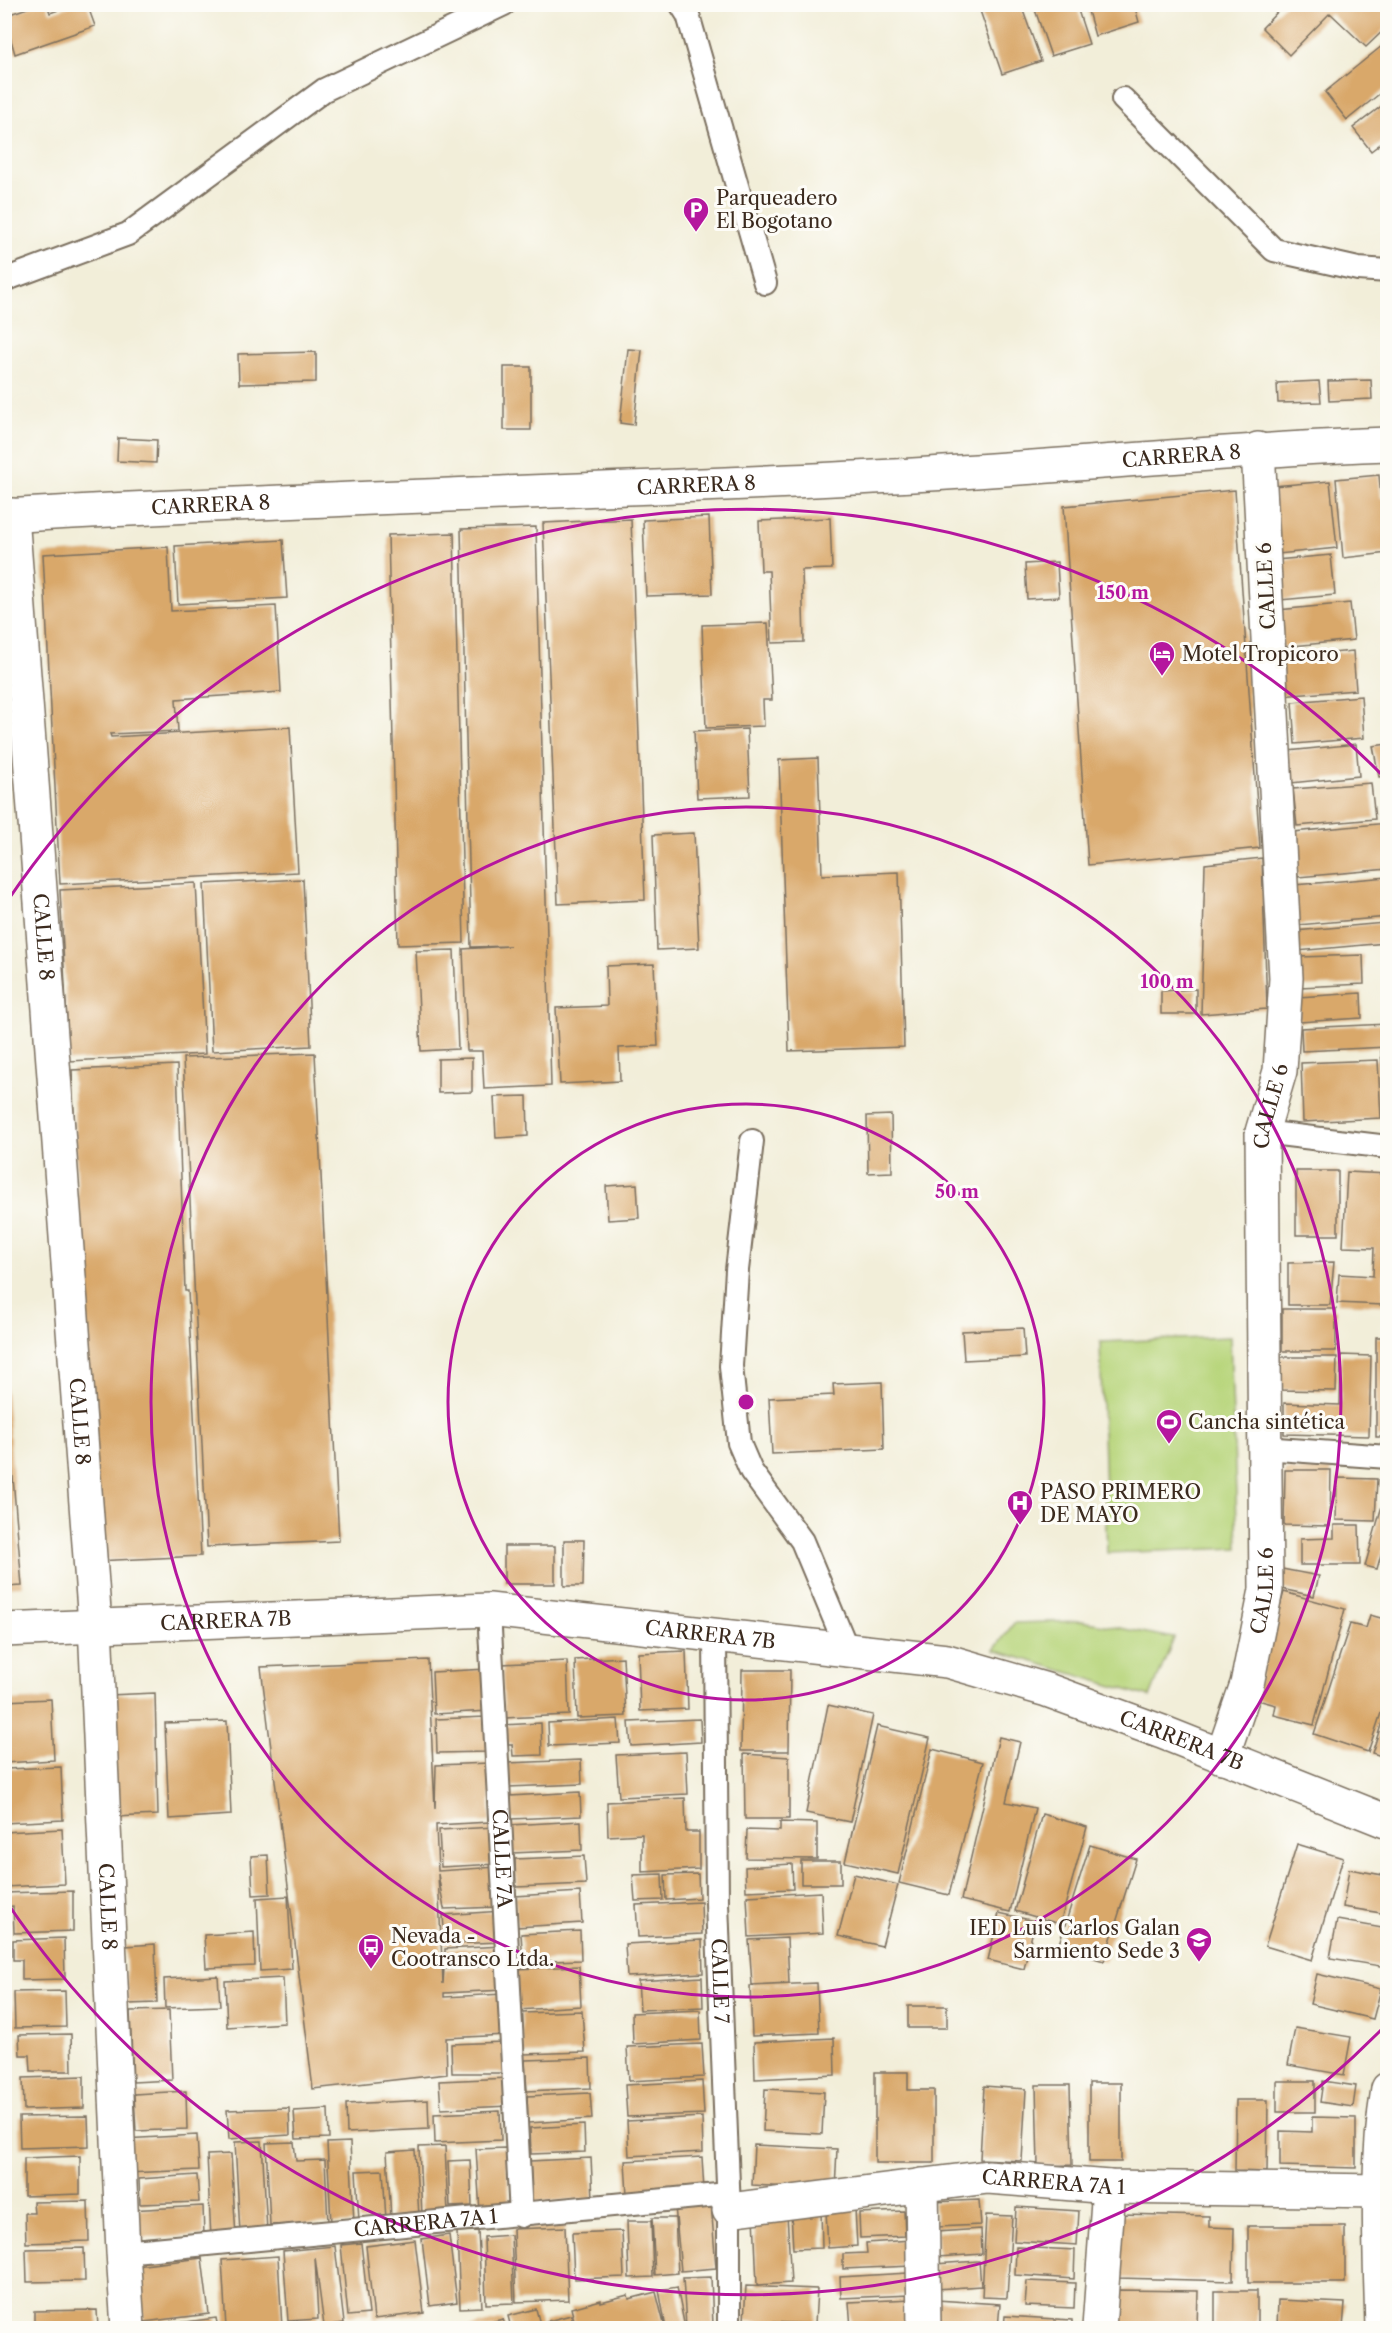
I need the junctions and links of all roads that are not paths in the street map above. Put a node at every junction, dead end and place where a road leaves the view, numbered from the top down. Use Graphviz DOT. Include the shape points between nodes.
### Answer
graph roads {
  1 [pos="504,4"];
  2 [pos="681,4"];
  3 [pos="1123,99"];
  4 [pos="1388,271"];
  5 [pos="4,280"];
  6 [pos="765,283"];
  7 [pos="1388,444"];
  8 [pos="1258,449"];
  9 [pos="8,516"];
  10 [pos="1262,1132"];
  11 [pos="752,1141"];
  12 [pos="1388,1147"];
  13 [pos="1263,1448"];
  14 [pos="1388,1457"];
  15 [pos="489,1610"];
  16 [pos="95,1624"];
  17 [pos="4,1630"];
  18 [pos="714,1633"];
  19 [pos="847,1649"];
  20 [pos="1222,1757"];
  21 [pos="1388,1822"];
  22 [pos="1388,2089"];
  23 [pos="922,2185"];
  24 [pos="1109,2187"];
  25 [pos="1379,2191"];
  26 [pos="729,2202"];
  27 [pos="521,2216"];
  28 [pos="123,2252"];
  29 [pos="128,2328"];
  30 [pos="729,2328"];
  31 [pos="924,2328"];
  32 [pos="1099,2328"];
  33 [pos="1382,2328"];
  1 -- 5 [label="lane" via="324,90 128,234"];
  2 -- 6 [label="lane" via="688,15"];
  3 -- 4 [label="lane" via="1274,249 1358,269"];
  7 -- 8 [label="street, CARRERA 8"];
  8 -- 9 [label="street, CARRERA 8" via="876,477 320,498"];
  8 -- 10 [label="street, CALLE 6" via="1286,978 1280,1071"];
  9 -- 16 [label="street, CALLE 8"];
  10 -- 12 [label="lane"];
  10 -- 13 [label="street, CALLE 6"];
  11 -- 19 [label="lane" via="731,1366 739,1443 751,1471 802,1541"];
  13 -- 14 [label="lane"];
  13 -- 20 [label="street, CALLE 6" via="1266,1590 1247,1684"];
  15 -- 16 [label="street, CARRERA 7B"];
  15 -- 18 [label="street, CARRERA 7B"];
  15 -- 27 [label="lane, CALLE 7A"];
  16 -- 17 [label="street, CARRERA 7B"];
  16 -- 28 [label="street, CALLE 8"];
  18 -- 19 [label="street, CARRERA 7B"];
  18 -- 26 [label="lane, CALLE 7" via="717,1903"];
  19 -- 20 [label="street, CARRERA 7B" via="947,1661 1047,1690"];
  20 -- 21 [label="street, CARRERA 7B"];
  22 -- 25 [label="street"];
  23 -- 24 [label="street, CARRERA 7A 1" via="988,2177"];
  23 -- 26 [label="street, CARRERA 7A 1"];
  23 -- 31 [label="street"];
  24 -- 25 [label="street, CARRERA 7A 1"];
  24 -- 32 [label="street"];
  25 -- 33 [label="street"];
  26 -- 27 [label="lane, CARRERA 7A 1"];
  26 -- 30 [label="lane, CALLE 7"];
  27 -- 28 [label="lane, CARRERA 7A 1"];
  28 -- 29 [label="street, CALLE 8"];
}
